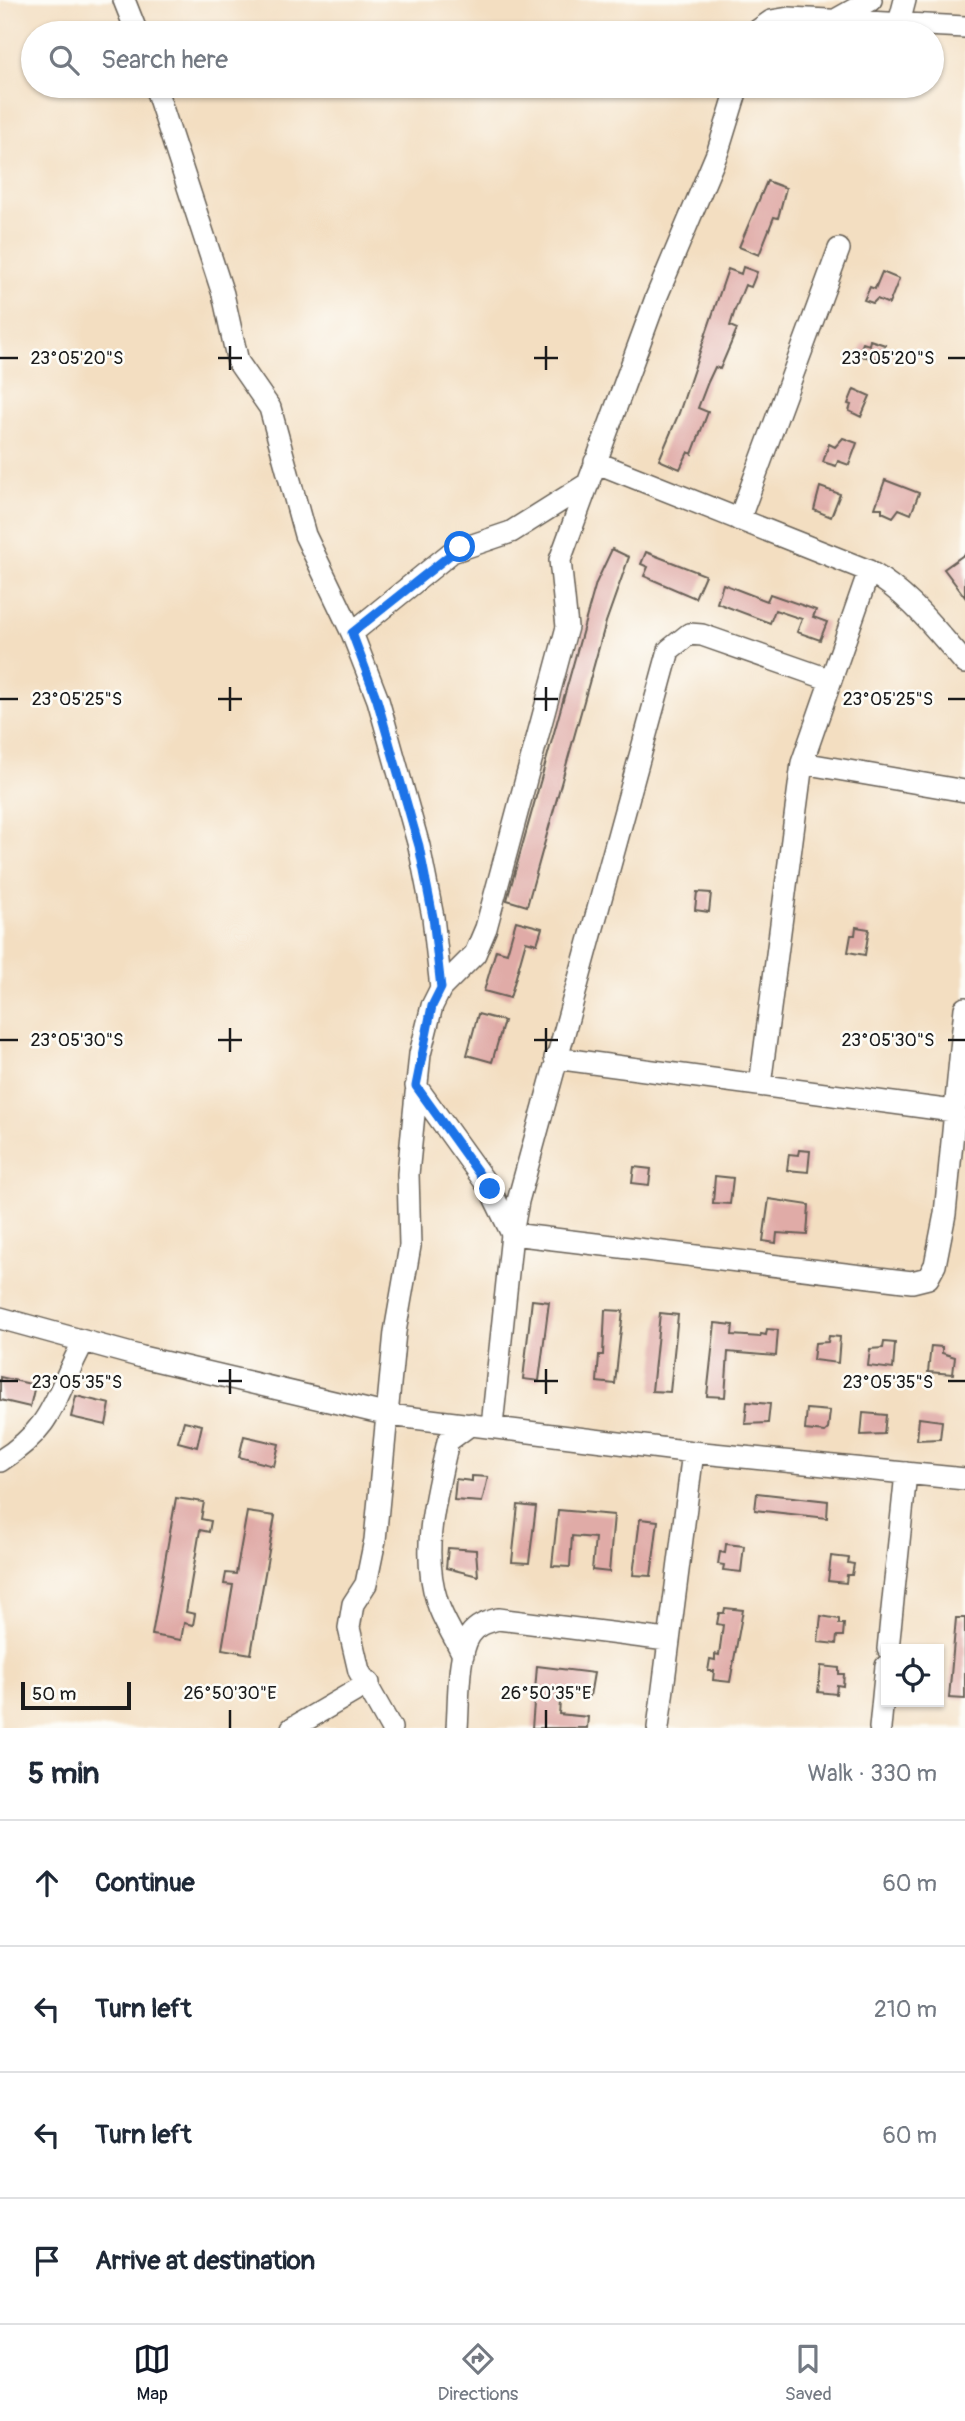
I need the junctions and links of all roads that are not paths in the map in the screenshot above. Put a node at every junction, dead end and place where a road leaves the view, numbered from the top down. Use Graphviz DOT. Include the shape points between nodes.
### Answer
graph roads {
  1 [pos="124,0"];
  2 [pos="871,0"];
  3 [pos="905,0"];
  4 [pos="839,18"];
  5 [pos="132,21"];
  6 [pos="771,21"];
  7 [pos="875,21"];
  8 [pos="900,21"];
  9 [pos="944,26"];
  10 [pos="965,27"];
  11 [pos="159,98"];
  12 [pos="734,98"];
  13 [pos="839,248"];
  14 [pos="596,462"];
  15 [pos="589,483"];
  16 [pos="739,520"];
  17 [pos="869,571"];
  18 [pos="352,633"];
  19 [pos="965,663"];
  20 [pos="831,680"];
  21 [pos="802,763"];
  22 [pos="965,791"];
  23 [pos="441,988"];
  24 [pos="965,1008"];
  25 [pos="555,1058"];
  26 [pos="760,1085"];
  27 [pos="416,1086"];
  28 [pos="953,1111"];
  29 [pos="512,1234"];
  30 [pos="0,1318"];
  31 [pos="84,1341"];
  32 [pos="389,1415"];
  33 [pos="481,1425"];
  34 [pos="693,1452"];
  35 [pos="0,1461"];
  36 [pos="906,1473"];
  37 [pos="965,1479"];
  38 [pos="667,1640"];
  39 [pos="889,1644"];
  40 [pos="463,1655"];
  41 [pos="369,1683"];
  42 [pos="882,1707"];
  43 [pos="292,1728"];
  44 [pos="391,1728"];
  45 [pos="457,1728"];
  46 [pos="658,1728"];
  47 [pos="880,1728"];
  1 -- 5 [label="street"];
  2 -- 4 [label="street"];
  3 -- 8 [label="street"];
  4 -- 6 [label="street"];
  4 -- 7 [label="street"];
  9 -- 10 [label="street"];
  11 -- 18 [label="street" via="223,293 238,362 270,408 305,535"];
  12 -- 14 [label="street" via="718,151 656,298"];
  13 -- 16 [label="street"];
  14 -- 15 [label="street"];
  14 -- 16 [label="street"];
  15 -- 18 [label="street" via="511,532 460,547"];
  15 -- 23 [label="street" via="560,560 567,627 486,928 475,954"];
  16 -- 17 [label="street"];
  17 -- 19 [label="street" via="919,608"];
  17 -- 20 [label="street"];
  18 -- 23 [label="street" via="377,700 419,846"];
  20 -- 21 [label="street"];
  20 -- 25 [label="street" via="702,635 689,635 673,644"];
  21 -- 22 [label="street"];
  21 -- 26 [label="street"];
  23 -- 27 [label="street" via="432,1006"];
  24 -- 28 [label="street"];
  25 -- 26 [label="street"];
  25 -- 29 [label="street"];
  26 -- 28 [label="street"];
  27 -- 29 [label="street" via="490,1189"];
  27 -- 32 [label="street" via="408,1174 410,1246 395,1332"];
  28 -- 29 [label="street" via="941,1241 928,1278 912,1282"];
  29 -- 33 [label="street"];
  30 -- 31 [label="street"];
  31 -- 32 [label="street"];
  31 -- 35 [label="street" via="43,1426"];
  32 -- 33 [label="street"];
  32 -- 41 [label="street" via="375,1540 366,1584 354,1604 349,1628 359,1671"];
  33 -- 34 [label="street"];
  33 -- 40 [label="street" via="448,1441 430,1524 431,1578 437,1604"];
  34 -- 36 [label="street"];
  34 -- 38 [label="street"];
  36 -- 37 [label="street"];
  36 -- 39 [label="street"];
  38 -- 40 [label="street" via="498,1619 481,1624 469,1636"];
  38 -- 46 [label="street"];
  40 -- 45 [label="street"];
  41 -- 43 [label="street"];
  41 -- 44 [label="street"];
  42 -- 47 [label="street"];
}
